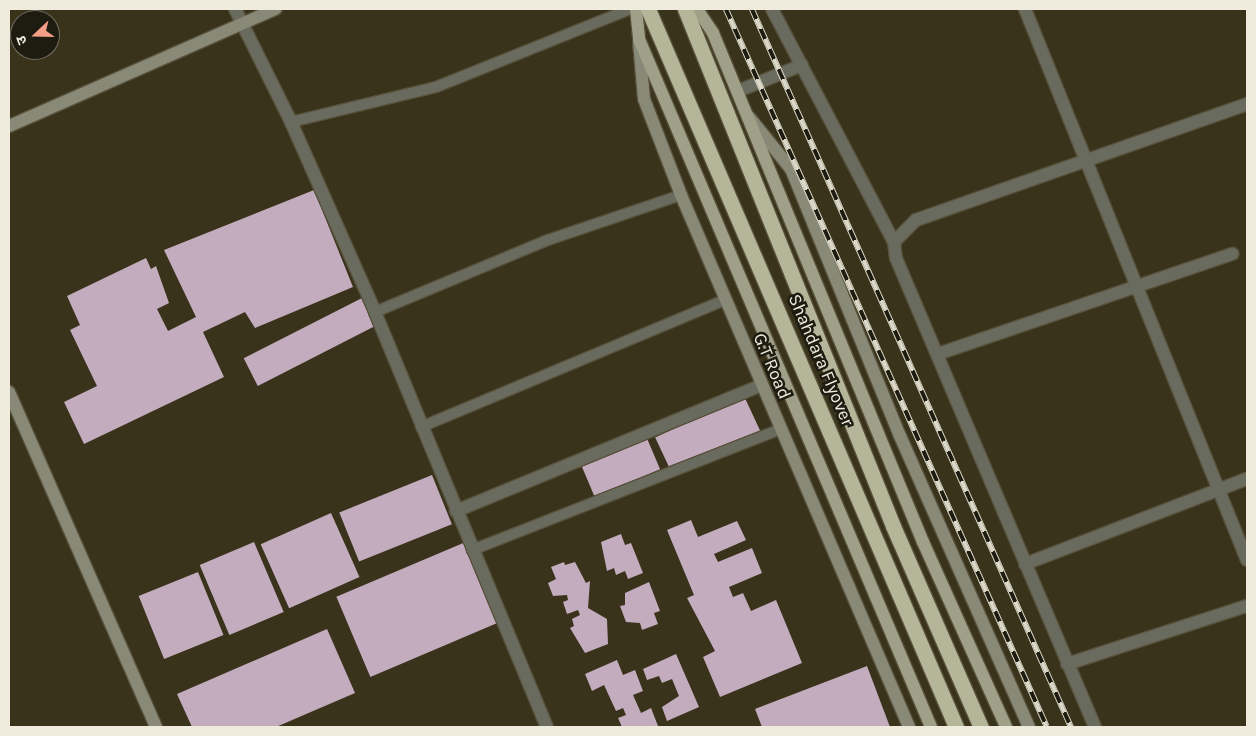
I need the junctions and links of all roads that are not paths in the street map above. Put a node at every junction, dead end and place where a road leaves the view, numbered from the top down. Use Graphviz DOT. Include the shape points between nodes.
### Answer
graph roads {
  1 [pos="235,9"];
  2 [pos="275,9"];
  3 [pos="630,9"];
  4 [pos="636,9"];
  5 [pos="648,9"];
  6 [pos="685,9"];
  7 [pos="697,9"];
  8 [pos="772,9"];
  9 [pos="1025,9"];
  10 [pos="243,26"];
  11 [pos="639,39"];
  12 [pos="802,65"];
  13 [pos="738,91"];
  14 [pos="1247,104"];
  15 [pos="749,117"];
  16 [pos="291,122"];
  17 [pos="9,126"];
  18 [pos="1086,163"];
  19 [pos="681,195"];
  20 [pos="894,242"];
  21 [pos="1232,254"];
  22 [pos="1138,284"];
  23 [pos="724,300"];
  24 [pos="375,312"];
  25 [pos="938,354"];
  26 [pos="761,385"];
  27 [pos="9,392"];
  28 [pos="421,427"];
  29 [pos="780,429"];
  30 [pos="1247,479"];
  31 [pos="1218,487"];
  32 [pos="456,511"];
  33 [pos="472,550"];
  34 [pos="1247,560"];
  35 [pos="1025,564"];
  36 [pos="1247,606"];
  37 [pos="1067,664"];
  38 [pos="156,727"];
  39 [pos="547,727"];
  40 [pos="910,727"];
  41 [pos="932,727"];
  42 [pos="956,727"];
  43 [pos="981,727"];
  44 [pos="1006,727"];
  45 [pos="1028,727"];
  46 [pos="1095,727"];
  1 -- 10 [label="street"];
  2 -- 10 [label="main road"];
  3 -- 16 [label="lane" via="436,87"];
  4 -- 11 [label="main road, G.T Road"];
  5 -- 42 [label="highway, Shahdara Flyover"];
  6 -- 43 [label="highway, Shahdara Flyover" via="770,226"];
  7 -- 13 [label="main road, Shahdara Flyover"];
  8 -- 12 [label="street"];
  9 -- 18 [label="street"];
  10 -- 16 [label="street"];
  10 -- 17 [label="main road"];
  11 -- 19 [label="main road, G.T Road" via="644,99"];
  11 -- 41 [label="main road"];
  12 -- 13 [label="street"];
  12 -- 20 [label="street"];
  13 -- 15 [label="main road, Shahdara Flyover"];
  14 -- 18 [label="street"];
  15 -- 44 [label="main road, Shahdara Flyover" via="789,221"];
  15 -- 45 [label="main road" via="791,169 900,436"];
  16 -- 24 [label="street"];
  18 -- 20 [label="street" via="916,220"];
  18 -- 22 [label="street"];
  19 -- 23 [label="main road, G.T Road"];
  19 -- 24 [label="lane" via="548,240"];
  20 -- 25 [label="street" via="896,258"];
  21 -- 22 [label="street"];
  22 -- 25 [label="street"];
  22 -- 31 [label="street"];
  23 -- 26 [label="main road, G.T Road"];
  23 -- 28 [label="lane"];
  24 -- 28 [label="street"];
  25 -- 35 [label="street"];
  26 -- 29 [label="main road, G.T Road"];
  26 -- 32 [label="street"];
  27 -- 38 [label="main road"];
  28 -- 32 [label="street"];
  29 -- 33 [label="lane"];
  29 -- 40 [label="main road, G.T Road"];
  30 -- 31 [label="street"];
  31 -- 34 [label="street"];
  31 -- 35 [label="street"];
  32 -- 33 [label="street"];
  33 -- 39 [label="street"];
  35 -- 37 [label="street"];
  36 -- 37 [label="street"];
  37 -- 46 [label="street"];
}
